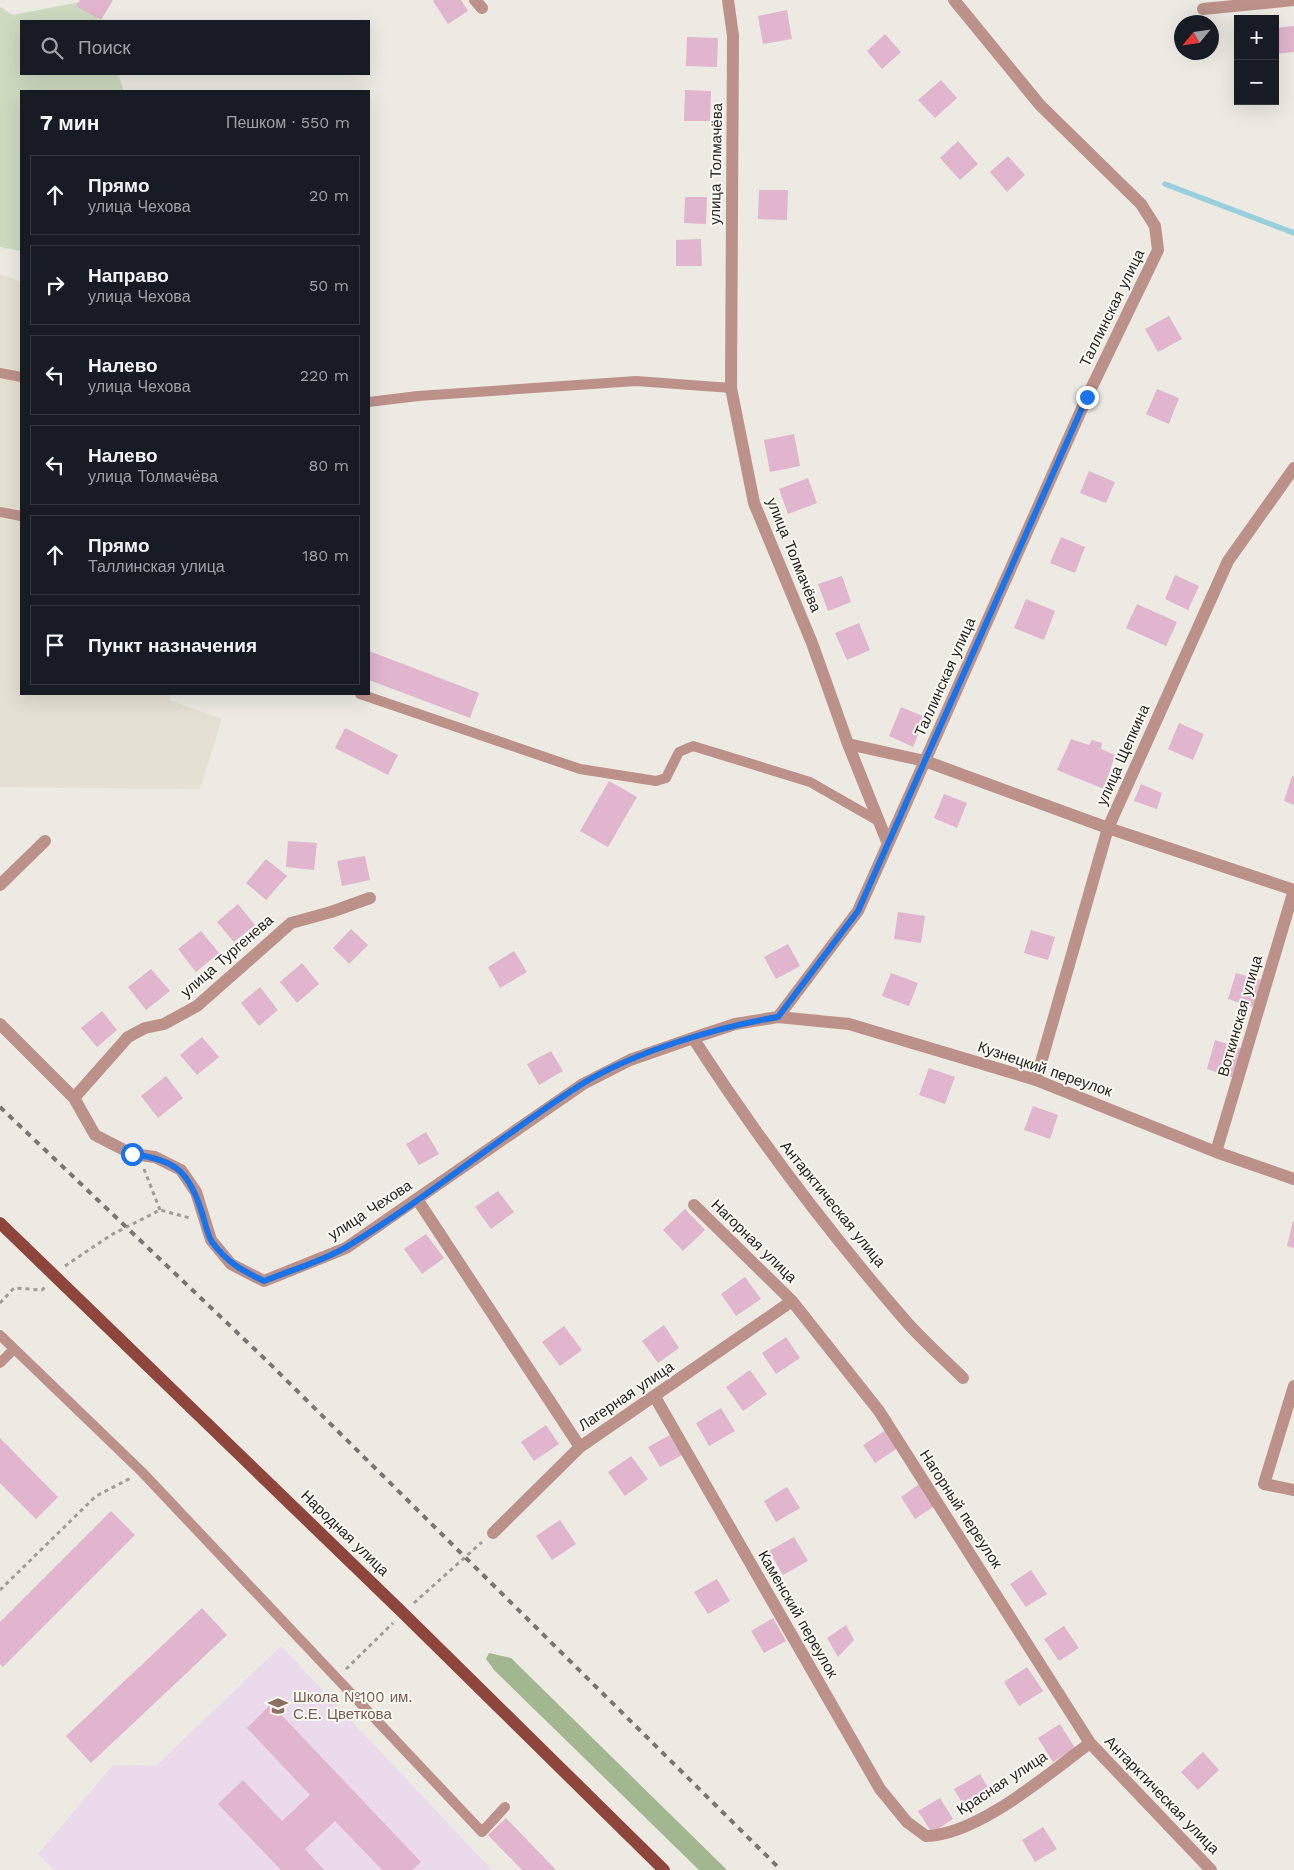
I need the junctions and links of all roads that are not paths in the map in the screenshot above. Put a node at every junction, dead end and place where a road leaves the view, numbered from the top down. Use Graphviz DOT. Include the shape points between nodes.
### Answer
graph roads {
  1 [pos="728,0"];
  2 [pos="954,0"];
  3 [pos="1294,0"];
  4 [pos="1203,9"];
  5 [pos="0,373"];
  6 [pos="20,377"];
  7 [pos="731,388"];
  8 [pos="370,402"];
  9 [pos="1294,468"];
  10 [pos="0,512"];
  11 [pos="20,516"];
  12 [pos="363,695"];
  13 [pos="848,744"];
  14 [pos="925,761"];
  15 [pos="880,822"];
  16 [pos="1108,828"];
  17 [pos="45,841"];
  18 [pos="888,844"];
  19 [pos="0,885"];
  20 [pos="1294,890"];
  21 [pos="370,898"];
  22 [pos="778,1017"];
  23 [pos="0,1024"];
  24 [pos="693,1038"];
  25 [pos="1036,1080"];
  26 [pos="74,1098"];
  27 [pos="1216,1152"];
  28 [pos="1294,1179"];
  29 [pos="417,1199"];
  30 [pos="694,1205"];
  31 [pos="0,1223"];
  32 [pos="792,1301"];
  33 [pos="0,1335"];
  34 [pos="14,1349"];
  35 [pos="0,1363"];
  36 [pos="963,1378"];
  37 [pos="1294,1386"];
  38 [pos="655,1397"];
  39 [pos="580,1447"];
  40 [pos="1294,1490"];
  41 [pos="493,1533"];
  42 [pos="1090,1743"];
  43 [pos="504,1807"];
  44 [pos="926,1836"];
  45 [pos="664,1870"];
  46 [pos="1211,1870"];
  1 -- 7 [label="street, улица Толмачёва" via="733,36"];
  2 -- 14 [label="street, Таллинская улица" via="1040,105 1141,204 1155,226 1158,250 1087,397"];
  3 -- 4 [label="street"];
  5 -- 6 [label="lane"];
  7 -- 8 [label="lane" via="636,381"];
  7 -- 13 [label="street, улица Толмачёва" via="754,503 812,643"];
  9 -- 16 [label="street, улица Щепкина" via="1228,561"];
  10 -- 11 [label="lane"];
  12 -- 15 [label="lane" via="580,769 656,781 666,778 679,752 693,746 810,782"];
  13 -- 14 [label="street"];
  13 -- 15 [label="street, улица Толмачёва"];
  14 -- 16 [label="street"];
  14 -- 18 [label="street, Таллинская улица"];
  15 -- 18 [label="street, улица Толмачёва"];
  16 -- 20 [label="street"];
  16 -- 25 [label="street, улица Щепкина"];
  17 -- 19 [label="street"];
  18 -- 22 [label="street" via="858,911"];
  20 -- 27 [label="street, Воткинская улица"];
  21 -- 26 [label="street, улица Тургенева" via="291,923 197,1006 164,1024 145,1028 128,1037"];
  22 -- 24 [label="street, улица Чехова" via="735,1024"];
  22 -- 25 [label="street, Кузнецкий переулок" via="848,1024"];
  23 -- 26 [label="street, улица Чехова"];
  24 -- 29 [label="street, улица Чехова" via="630,1060 583,1084"];
  24 -- 36 [label="street, Антарктическая улица" via="734,1102 785,1171 905,1320"];
  25 -- 27 [label="street, Кузнецкий переулок"];
  26 -- 29 [label="street, улица Чехова" via="95,1135 181,1170 196,1192 211,1240 231,1264 264,1281 346,1248"];
  27 -- 28 [label="street, Кузнецкий переулок"];
  29 -- 39 [label="street"];
  30 -- 32 [label="street, Нагорная улица"];
  31 -- 45 [label="main road, Народная улица" via="404,1612"];
  32 -- 38 [label="street, Лагерная улица"];
  32 -- 42 [label="street, Нагорный переулок" via="879,1412"];
  33 -- 34 [label="lane"];
  34 -- 35 [label="lane"];
  34 -- 43 [label="lane" via="142,1472 482,1832"];
  37 -- 40 [label="street" via="1264,1484"];
  38 -- 39 [label="street, Лагерная улица"];
  38 -- 44 [label="street, Каменский переулок" via="880,1790 907,1822"];
  39 -- 41 [label="street, Лагерная улица"];
  42 -- 44 [label="street, Красная улица" via="970,1826 951,1833"];
  42 -- 46 [label="street, Антарктическая улица"];
}
